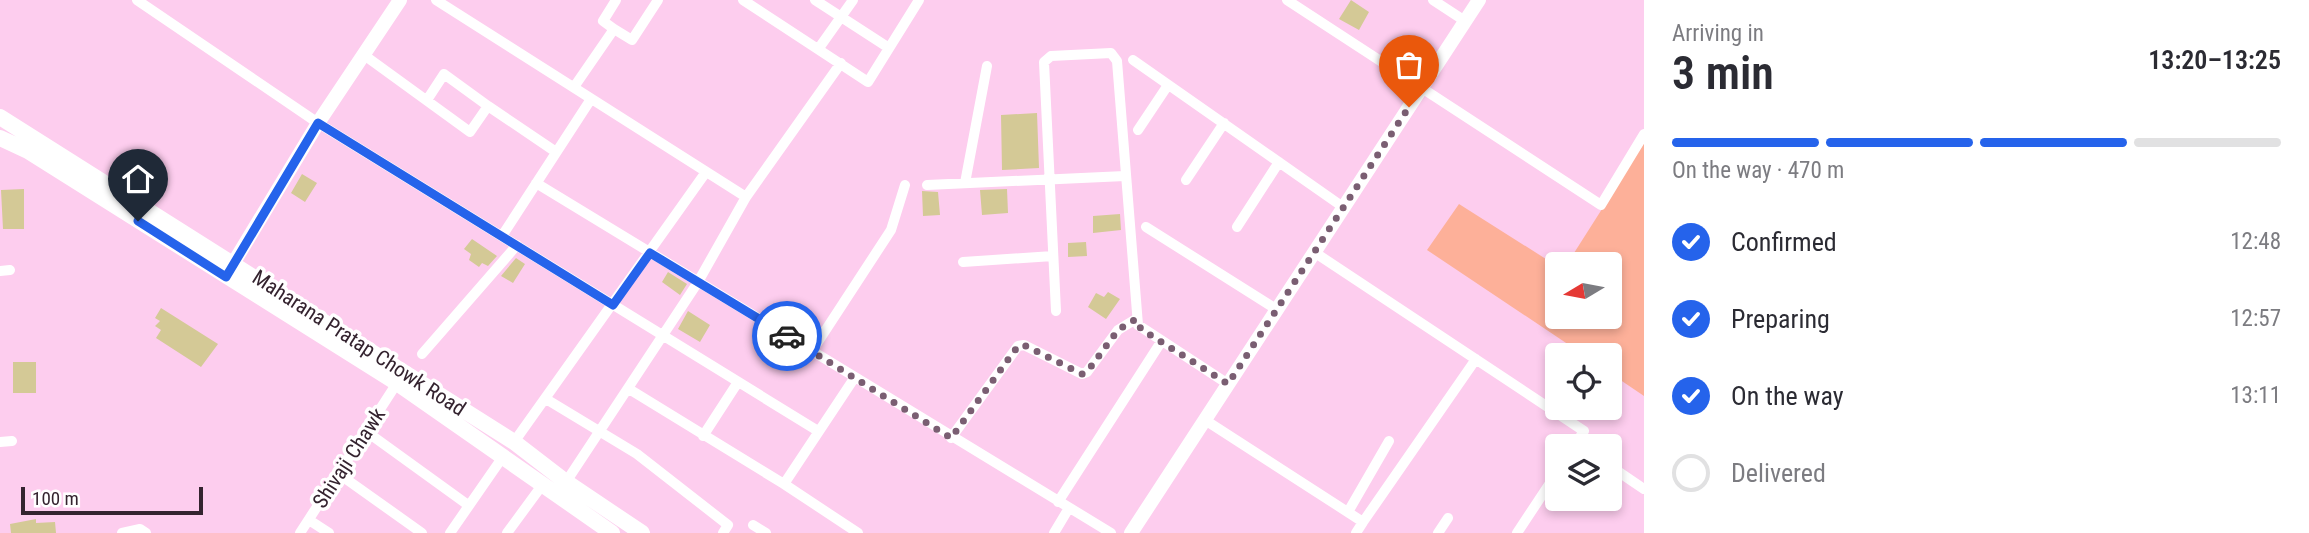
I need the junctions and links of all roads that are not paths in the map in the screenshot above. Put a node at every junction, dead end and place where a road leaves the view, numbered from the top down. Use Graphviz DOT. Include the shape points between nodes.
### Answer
graph roads {
  1 [pos="137,0"];
  2 [pos="400,0"];
  3 [pos="436,0"];
  4 [pos="616,0"];
  5 [pos="658,0"];
  6 [pos="743,0"];
  7 [pos="815,0"];
  8 [pos="853,0"];
  9 [pos="919,0"];
  10 [pos="1287,0"];
  11 [pos="1433,0"];
  12 [pos="1479,0"];
  13 [pos="842,17"];
  14 [pos="1465,21"];
  15 [pos="614,29"];
  16 [pos="818,48"];
  17 [pos="889,48"];
  18 [pos="364,55"];
  19 [pos="1133,60"];
  20 [pos="841,63"];
  21 [pos="988,65"];
  22 [pos="1168,85"];
  23 [pos="574,87"];
  24 [pos="1422,88"];
  25 [pos="591,99"];
  26 [pos="427,100"];
  27 [pos="488,106"];
  28 [pos="0,117"];
  29 [pos="318,123"];
  30 [pos="1224,123"];
  31 [pos="1138,130"];
  32 [pos="1644,134"];
  33 [pos="0,138"];
  34 [pos="556,152"];
  35 [pos="1279,162"];
  36 [pos="706,172"];
  37 [pos="1125,176"];
  38 [pos="1049,179"];
  39 [pos="1186,180"];
  40 [pos="536,183"];
  41 [pos="965,183"];
  42 [pos="905,184"];
  43 [pos="927,185"];
  44 [pos="746,197"];
  45 [pos="1343,207"];
  46 [pos="1237,226"];
  47 [pos="1146,227"];
  48 [pos="502,236"];
  49 [pos="517,246"];
  50 [pos="1314,252"];
  51 [pos="650,253"];
  52 [pos="1053,256"];
  53 [pos="963,262"];
  54 [pos="230,270"];
  55 [pos="698,282"];
  56 [pos="613,305"];
  57 [pos="1276,309"];
  58 [pos="1056,312"];
  59 [pos="1136,319"];
  60 [pos="663,335"];
  61 [pos="1161,342"];
  62 [pos="812,351"];
  63 [pos="422,354"];
  64 [pos="1476,359"];
  65 [pos="855,377"];
  66 [pos="738,382"];
  67 [pos="397,383"];
  68 [pos="1228,384"];
  69 [pos="629,389"];
  70 [pos="546,399"];
  71 [pos="1205,419"];
  72 [pos="818,431"];
  73 [pos="367,432"];
  74 [pos="600,433"];
  75 [pos="1582,434"];
  76 [pos="703,436"];
  77 [pos="951,438"];
  78 [pos="1389,441"];
  79 [pos="0,442"];
  80 [pos="12,442"];
  81 [pos="514,442"];
  82 [pos="502,458"];
  83 [pos="339,474"];
  84 [pos="1622,475"];
  85 [pos="566,482"];
  86 [pos="543,484"];
  87 [pos="784,484"];
  88 [pos="1644,489"];
  89 [pos="1545,491"];
  90 [pos="1058,502"];
  91 [pos="468,505"];
  92 [pos="1069,508"];
  93 [pos="1348,512"];
  94 [pos="1448,518"];
  95 [pos="309,520"];
  96 [pos="1363,522"];
  97 [pos="753,525"];
  98 [pos="122,533"];
  99 [pos="146,533"];
  100 [pos="300,533"];
  101 [pos="329,533"];
  102 [pos="422,533"];
  103 [pos="450,533"];
  104 [pos="507,533"];
  105 [pos="612,533"];
  106 [pos="642,533"];
  107 [pos="723,533"];
  108 [pos="766,533"];
  109 [pos="858,533"];
  110 [pos="1054,533"];
  111 [pos="1111,533"];
  112 [pos="1131,533"];
  113 [pos="1356,533"];
  114 [pos="1438,533"];
  115 [pos="1517,533"];
  1 -- 29 [label="street"];
  2 -- 18 [label="street"];
  3 -- 23 [label="street"];
  4 -- 15 [label="street" via="603,21"];
  5 -- 15 [label="street" via="632,40"];
  6 -- 16 [label="street"];
  7 -- 13 [label="street"];
  8 -- 13 [label="street"];
  9 -- 17 [label="street"];
  10 -- 24 [label="street"];
  11 -- 14 [label="street"];
  12 -- 14 [label="street"];
  13 -- 16 [label="street"];
  13 -- 17 [label="street"];
  14 -- 24 [label="street"];
  15 -- 23 [label="street"];
  16 -- 20 [label="street"];
  17 -- 20 [label="street" via="868,82"];
  18 -- 26 [label="street"];
  18 -- 29 [label="street"];
  19 -- 22 [label="street"];
  20 -- 44 [label="street"];
  21 -- 41 [label="street"];
  22 -- 30 [label="street"];
  22 -- 31 [label="street"];
  23 -- 25 [label="street"];
  24 -- 32 [label="street" via="1601,205"];
  24 -- 45 [label="street"];
  25 -- 34 [label="street"];
  25 -- 36 [label="street"];
  26 -- 27 [label="street" via="470,132"];
  26 -- 27 [label="street" via="444,74"];
  27 -- 34 [label="street"];
  28 -- 54 [label="main road, Maharana Pratap Chowk Road"];
  29 -- 48 [label="street"];
  29 -- 54 [label="street"];
  30 -- 35 [label="street"];
  30 -- 39 [label="street"];
  33 -- 54 [label="main road, Maharana Pratap Chowk Road"];
  34 -- 40 [label="street"];
  35 -- 45 [label="street"];
  35 -- 46 [label="street"];
  36 -- 44 [label="street"];
  36 -- 51 [label="street"];
  37 -- 38 [label="street"];
  37 -- 38 [label="street" via="1117,61 1108,53 1051,56 1044,62"];
  37 -- 59 [label="street"];
  38 -- 41 [label="street"];
  38 -- 52 [label="street"];
  40 -- 48 [label="street"];
  40 -- 51 [label="street"];
  41 -- 43 [label="street"];
  42 -- 62 [label="street" via="891,230"];
  44 -- 55 [label="street"];
  45 -- 50 [label="street"];
  47 -- 57 [label="street"];
  48 -- 49 [label="street"];
  49 -- 56 [label="street"];
  49 -- 63 [label="street"];
  50 -- 57 [label="street"];
  50 -- 64 [label="street"];
  51 -- 55 [label="street"];
  51 -- 56 [label="street"];
  52 -- 53 [label="street"];
  52 -- 58 [label="street"];
  54 -- 67 [label="main road, Maharana Pratap Chowk Road"];
  54 -- 81 [label="main road, Maharana Pratap Chowk Road"];
  55 -- 60 [label="street"];
  55 -- 62 [label="street"];
  56 -- 60 [label="street"];
  56 -- 70 [label="street"];
  57 -- 68 [label="street"];
  59 -- 61 [label="street" via="1141,329"];
  59 -- 77 [label="street" via="1118,330 1082,374 1018,346"];
  60 -- 66 [label="street"];
  60 -- 69 [label="street"];
  61 -- 68 [label="street"];
  61 -- 90 [label="street"];
  62 -- 65 [label="street"];
  64 -- 75 [label="street"];
  64 -- 96 [label="street"];
  65 -- 72 [label="street"];
  65 -- 77 [label="street"];
  66 -- 72 [label="street"];
  66 -- 76 [label="street"];
  67 -- 73 [label="street, Shivaji Chawk"];
  67 -- 82 [label="main road, Maharana Pratap Chowk Road"];
  68 -- 71 [label="street"];
  69 -- 74 [label="street"];
  69 -- 76 [label="street"];
  70 -- 74 [label="street"];
  70 -- 81 [label="street"];
  71 -- 93 [label="street"];
  71 -- 112 [label="street"];
  72 -- 87 [label="street"];
  73 -- 83 [label="street, Shivaji Chawk"];
  73 -- 91 [label="street"];
  74 -- 85 [label="street"];
  74 -- 107 [label="street" via="637,454 727,525"];
  76 -- 87 [label="street"];
  77 -- 90 [label="street"];
  78 -- 93 [label="street"];
  79 -- 80 [label="street"];
  81 -- 85 [label="main road, Maharana Pratap Chowk Road"];
  82 -- 86 [label="main road, Maharana Pratap Chowk Road"];
  82 -- 91 [label="street"];
  83 -- 95 [label="street, Shivaji Chawk"];
  83 -- 102 [label="street"];
  84 -- 88 [label="street"];
  85 -- 106 [label="main road, Maharana Pratap Chowk Road"];
  86 -- 104 [label="street"];
  86 -- 105 [label="main road, Maharana Pratap Chowk Road"];
  87 -- 109 [label="street"];
  89 -- 115 [label="street"];
  90 -- 92 [label="street"];
  91 -- 103 [label="street"];
  92 -- 110 [label="street"];
  92 -- 111 [label="street"];
  93 -- 96 [label="street"];
  94 -- 114 [label="street"];
  95 -- 100 [label="street, Shivaji Chawk"];
  95 -- 101 [label="street"];
  96 -- 113 [label="street"];
  97 -- 108 [label="street"];
  98 -- 99 [label="street" via="140,529"];
}
